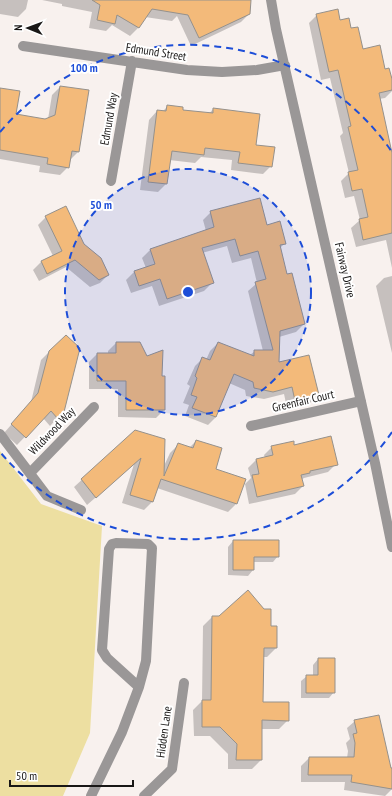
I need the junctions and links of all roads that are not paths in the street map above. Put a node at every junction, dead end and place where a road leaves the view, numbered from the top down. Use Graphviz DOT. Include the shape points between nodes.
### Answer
graph roads {
  1 [pos="271,0"];
  2 [pos="23,46"];
  3 [pos="132,61"];
  4 [pos="284,65"];
  5 [pos="111,182"];
  6 [pos="361,401"];
  7 [pos="94,407"];
  8 [pos="251,426"];
  9 [pos="0,434"];
  10 [pos="30,473"];
  11 [pos="81,510"];
  12 [pos="392,547"];
  13 [pos="184,683"];
  14 [pos="139,687"];
  15 [pos="91,796"];
  16 [pos="144,796"];
  1 -- 4 [label="street, Fairway Drive"];
  2 -- 3 [label="street, Edmund Street"];
  3 -- 4 [label="street, Edmund Street" via="187,70 222,72"];
  3 -- 5 [label="street, Edmund Way"];
  4 -- 6 [label="street, Fairway Drive"];
  6 -- 8 [label="street, Greenfair Court"];
  6 -- 12 [label="street, Fairway Drive"];
  7 -- 10 [label="street, Wildwood Way"];
  9 -- 10 [label="street"];
  10 -- 11 [label="street" via="47,496"];
  13 -- 16 [label="street, Hidden Lane" via="172,769"];
  14 -- 14 [label="street" via="146,661 152,548 148,544 116,543 109,549 102,650 107,658"];
  14 -- 15 [label="street" via="122,732"];
}
